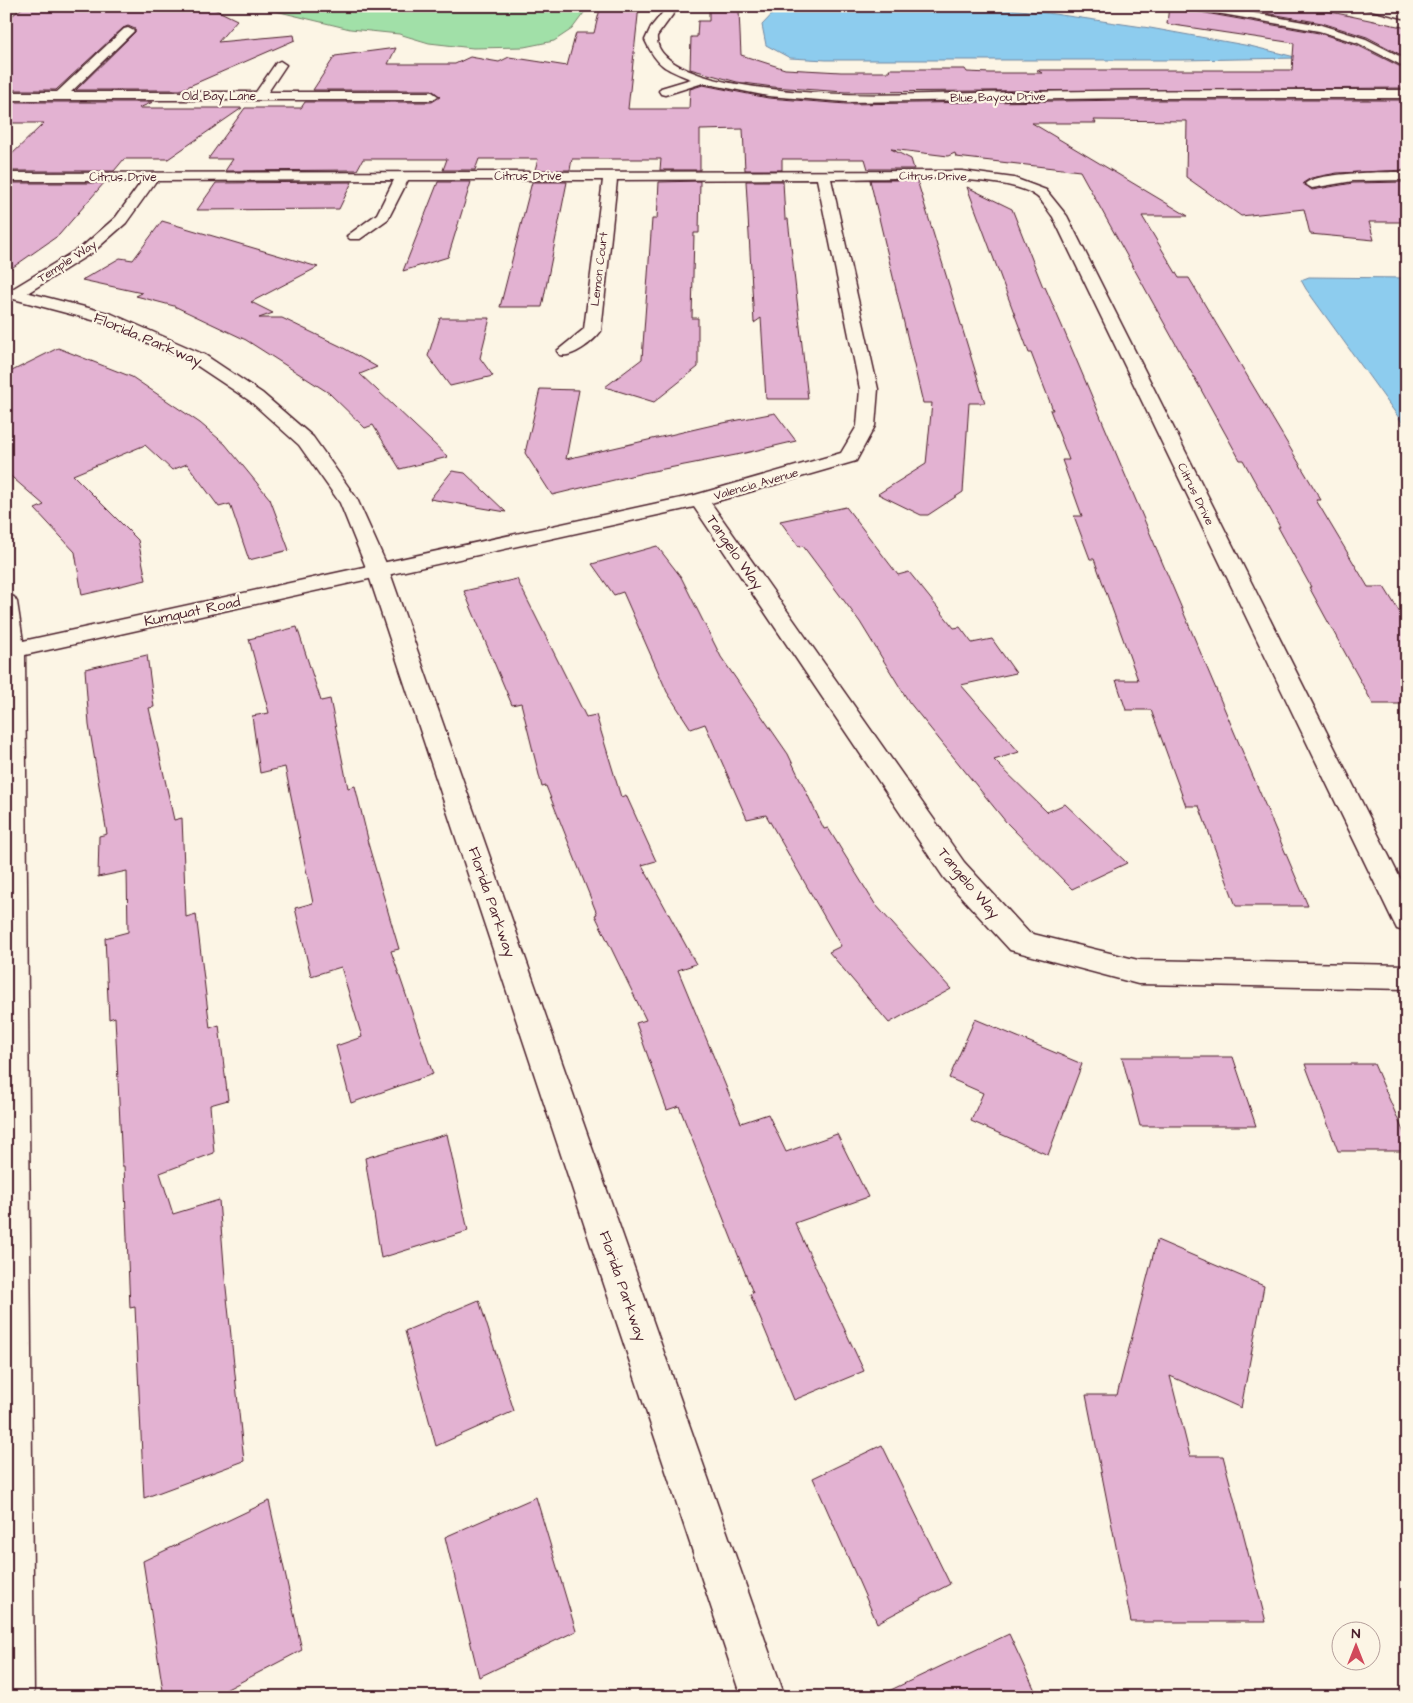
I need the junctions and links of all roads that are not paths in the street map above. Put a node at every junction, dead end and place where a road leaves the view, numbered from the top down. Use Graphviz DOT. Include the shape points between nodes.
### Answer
graph roads {
  1 [pos="674,6"];
  2 [pos="1194,6"];
  3 [pos="1368,6"];
  4 [pos="1407,16"];
  5 [pos="128,32"];
  6 [pos="280,65"];
  7 [pos="1407,65"];
  8 [pos="701,80"];
  9 [pos="665,91"];
  10 [pos="1407,94"];
  11 [pos="6,96"];
  12 [pos="60,96"];
  13 [pos="259,96"];
  14 [pos="432,96"];
  15 [pos="611,175"];
  16 [pos="823,175"];
  17 [pos="402,176"];
  18 [pos="1407,176"];
  19 [pos="6,177"];
  20 [pos="152,177"];
  21 [pos="1312,184"];
  22 [pos="354,236"];
  23 [pos="11,293"];
  24 [pos="566,351"];
  25 [pos="699,500"];
  26 [pos="378,570"];
  27 [pos="6,602"];
  28 [pos="10,651"];
  29 [pos="1407,921"];
  30 [pos="1407,977"];
  31 [pos="10,1427"];
  32 [pos="12,1697"];
  33 [pos="763,1697"];
  1 -- 8 [label="street, Blue Bayou Drive" via="652,32 654,51 674,68"];
  2 -- 7 [label="street" via="1321,28 1362,41"];
  3 -- 4 [label="street"];
  5 -- 12 [label="street"];
  6 -- 13 [label="street"];
  8 -- 9 [label="street"];
  8 -- 10 [label="street, Blue Bayou Drive" via="754,91 846,98"];
  11 -- 12 [label="street, Old Bay Lane"];
  12 -- 13 [label="street, Old Bay Lane"];
  13 -- 14 [label="street, Old Bay Lane"];
  15 -- 16 [label="street, Citrus Drive"];
  15 -- 17 [label="street, Citrus Drive"];
  15 -- 24 [label="street, Lemon Court" via="592,331"];
  16 -- 25 [label="street, Valencia Avenue" via="869,389 866,426 849,457"];
  16 -- 29 [label="street, Citrus Drive" via="962,175 1014,182 1041,193 1060,216"];
  17 -- 20 [label="street, Citrus Drive"];
  17 -- 22 [label="street" via="383,216"];
  18 -- 21 [label="street" via="1353,176"];
  19 -- 20 [label="street, Citrus Drive"];
  20 -- 23 [label="street, Temple Way" via="121,220 88,249"];
  23 -- 26 [label="street, Florida Parkway" via="106,318 199,359 256,397 306,441 350,503"];
  25 -- 26 [label="street, Valencia Avenue"];
  25 -- 30 [label="street, Tangelo Way" via="954,870 1020,942 1138,972"];
  26 -- 28 [label="street, Kumquat Road"];
  26 -- 33 [label="street, Florida Parkway"];
  27 -- 28 [label="street"];
  28 -- 31 [label="street"];
  31 -- 32 [label="street"];
}
